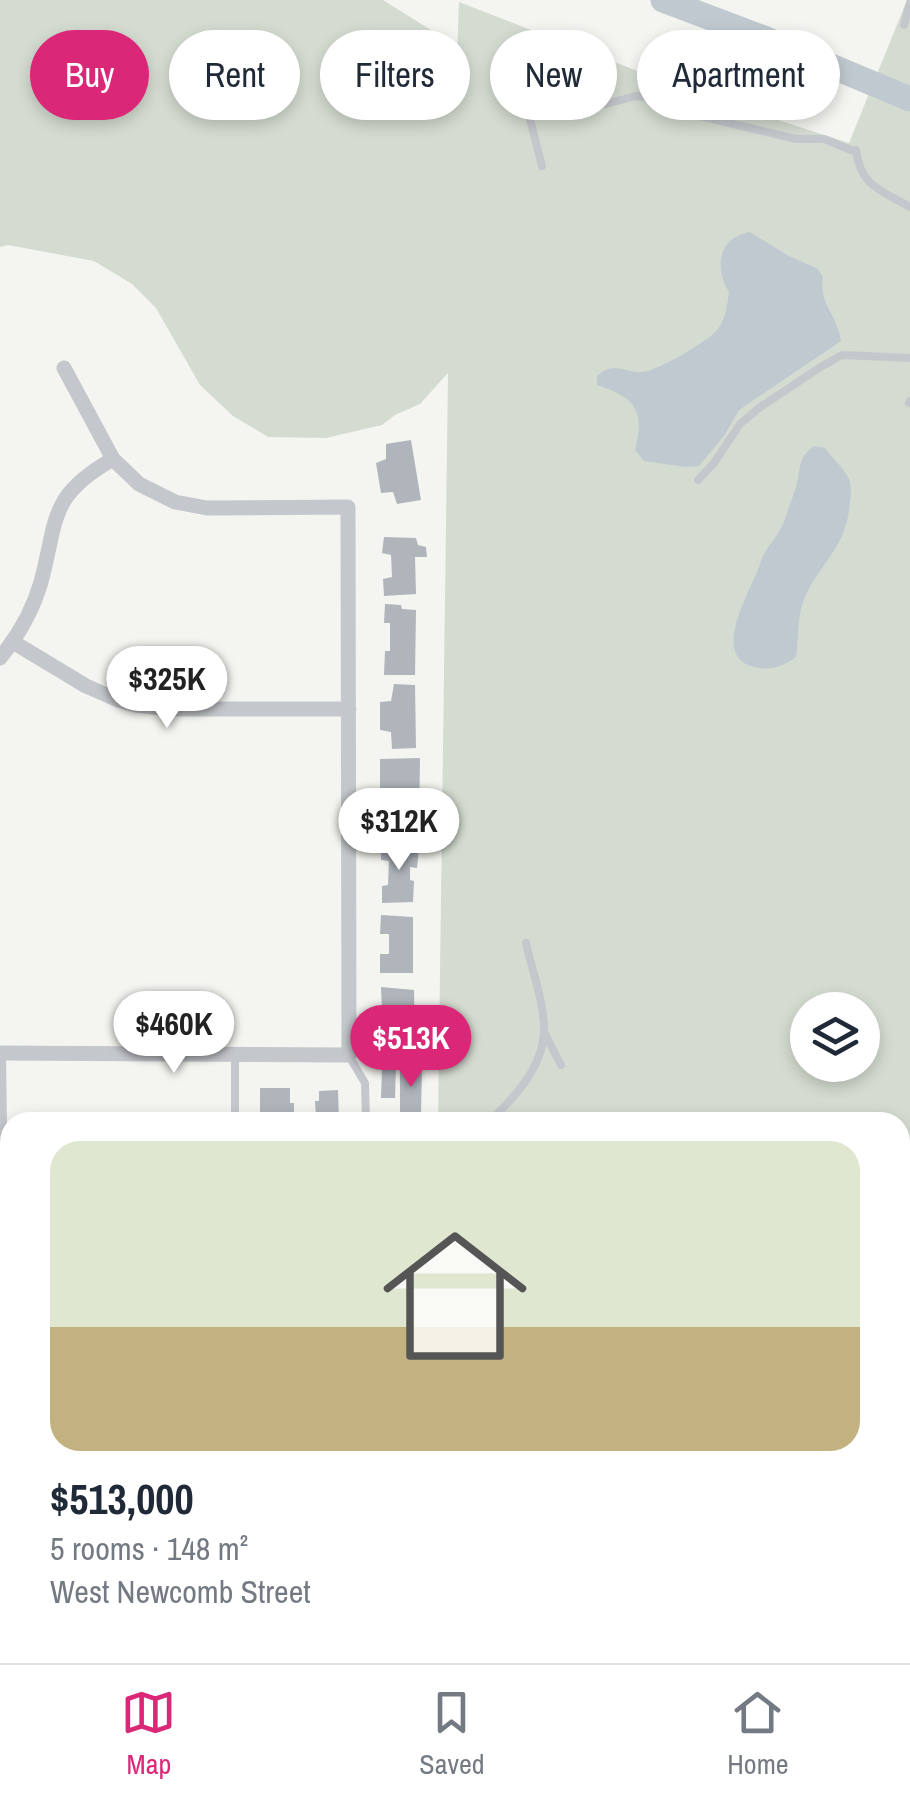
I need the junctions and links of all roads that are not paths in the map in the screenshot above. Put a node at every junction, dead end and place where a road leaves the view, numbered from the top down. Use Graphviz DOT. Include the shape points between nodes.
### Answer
graph roads {
  1 [pos="910,3"];
  2 [pos="904,24"];
  3 [pos="542,166"];
  4 [pos="910,207"];
  5 [pos="910,358"];
  6 [pos="64,368"];
  7 [pos="112,459"];
  8 [pos="698,480"];
  9 [pos="14,642"];
  10 [pos="0,658"];
  11 [pos="349,710"];
  12 [pos="526,944"];
  13 [pos="544,1032"];
  14 [pos="1,1052"];
  15 [pos="235,1054"];
  16 [pos="348,1055"];
  17 [pos="561,1064"];
  18 [pos="4,1112"];
  19 [pos="235,1112"];
  20 [pos="366,1112"];
  21 [pos="499,1112"];
  1 -- 2 [label="lane"];
  3 -- 4 [label="lane" via="530,118 540,97 554,90 606,104 645,97 675,114 856,149 860,173"];
  5 -- 8 [label="lane" via="842,356 819,368 740,424"];
  6 -- 7 [label="street"];
  7 -- 9 [label="street" via="71,489 59,508 35,601"];
  7 -- 11 [label="street" via="138,484 191,507 348,507"];
  9 -- 10 [label="street"];
  9 -- 11 [label="street" via="86,686 136,705"];
  11 -- 16 [label="street"];
  12 -- 13 [label="lane"];
  13 -- 17 [label="lane"];
  13 -- 21 [label="lane" via="526,1084"];
  14 -- 15 [label="street"];
  14 -- 18 [label="lane"];
  15 -- 16 [label="street"];
  15 -- 19 [label="lane"];
  16 -- 20 [label="lane" via="365,1083"];
}
